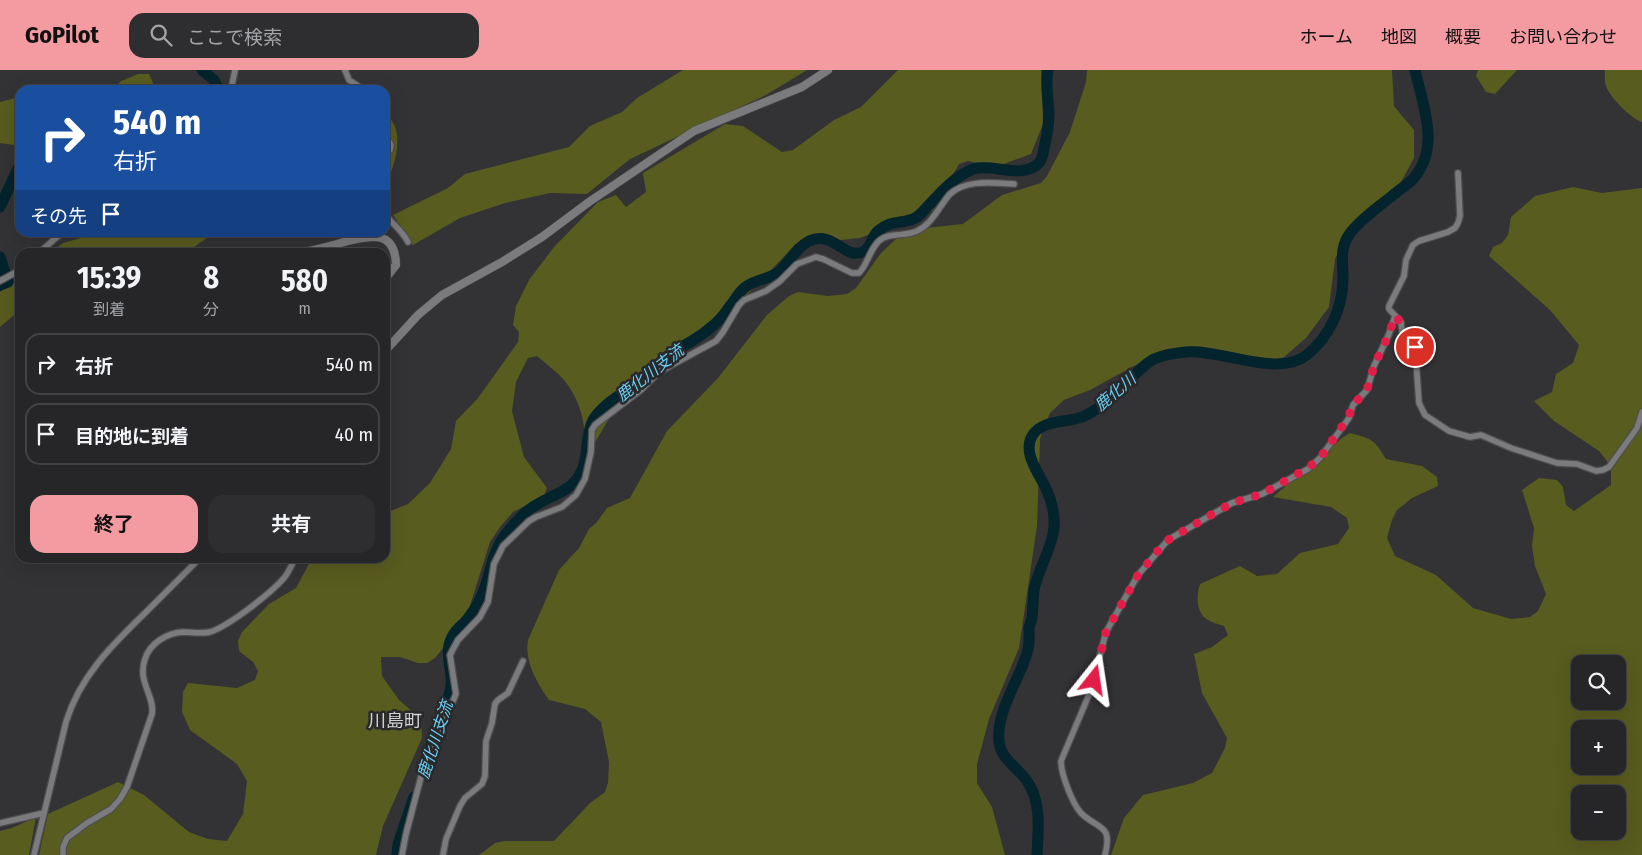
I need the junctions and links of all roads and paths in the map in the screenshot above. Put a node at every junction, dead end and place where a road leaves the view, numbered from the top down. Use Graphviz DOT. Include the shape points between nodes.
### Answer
graph roads {
  1 [pos="235,70"];
  2 [pos="345,70"];
  3 [pos="828,70"];
  4 [pos="231,85"];
  5 [pos="356,85"];
  6 [pos="1458,173"];
  7 [pos="1014,184"];
  8 [pos="390,220"];
  9 [pos="57,237"];
  10 [pos="363,237"];
  11 [pos="380,237"];
  12 [pos="408,242"];
  13 [pos="44,248"];
  14 [pos="320,248"];
  15 [pos="15,273"];
  16 [pos="390,273"];
  17 [pos="2,280"];
  18 [pos="1395,316"];
  19 [pos="390,346"];
  20 [pos="1642,412"];
  21 [pos="195,563"];
  22 [pos="292,563"];
  23 [pos="523,661"];
  24 [pos="44,813"];
  25 [pos="0,823"];
  26 [pos="34,855"];
  27 [pos="63,855"];
  28 [pos="402,855"];
  29 [pos="443,855"];
  30 [pos="1105,855"];
  1 -- 4 [label="street"];
  2 -- 5 [label="street" via="349,80"];
  3 -- 19 [label="street" via="802,86 694,131 542,238 442,295"];
  6 -- 18 [label="street" via="1458,223 1448,232 1413,245 1406,260 1404,276 1388,309"];
  7 -- 28 [label="street" via="981,183 958,189 950,194 931,221 918,231 882,238 859,273 816,257 797,264 766,291 744,300 716,341 659,372 595,425 585,479 576,495 562,507 529,521 503,546 494,564 488,602 450,655 456,694 421,777"];
  8 -- 12 [label="street"];
  9 -- 13 [label="street"];
  10 -- 14 [label="street"];
  11 -- 16 [label="street" via="396,254 396,265"];
  15 -- 17 [label="street"];
  18 -- 20 [label="street" via="1415,347 1422,412 1449,431 1470,437 1481,435 1557,464 1577,464 1596,471 1609,467 1637,428"];
  18 -- 30 [label="street" via="1367,390 1353,405 1348,418 1320,458 1262,494 1232,503 1168,540 1138,575 1106,632 1091,690 1061,761 1076,805 1107,835"];
  21 -- 24 [label="street" via="107,651 82,685 66,722"];
  22 -- 27 [label="street" via="276,585 224,625 203,633 174,634 156,642 150,649 143,673 152,714 127,787 116,804 67,838"];
  23 -- 29 [label="street" via="508,693 496,704 486,741 482,784 460,806"];
  24 -- 25 [label="street"];
  24 -- 26 [label="street"];
}
